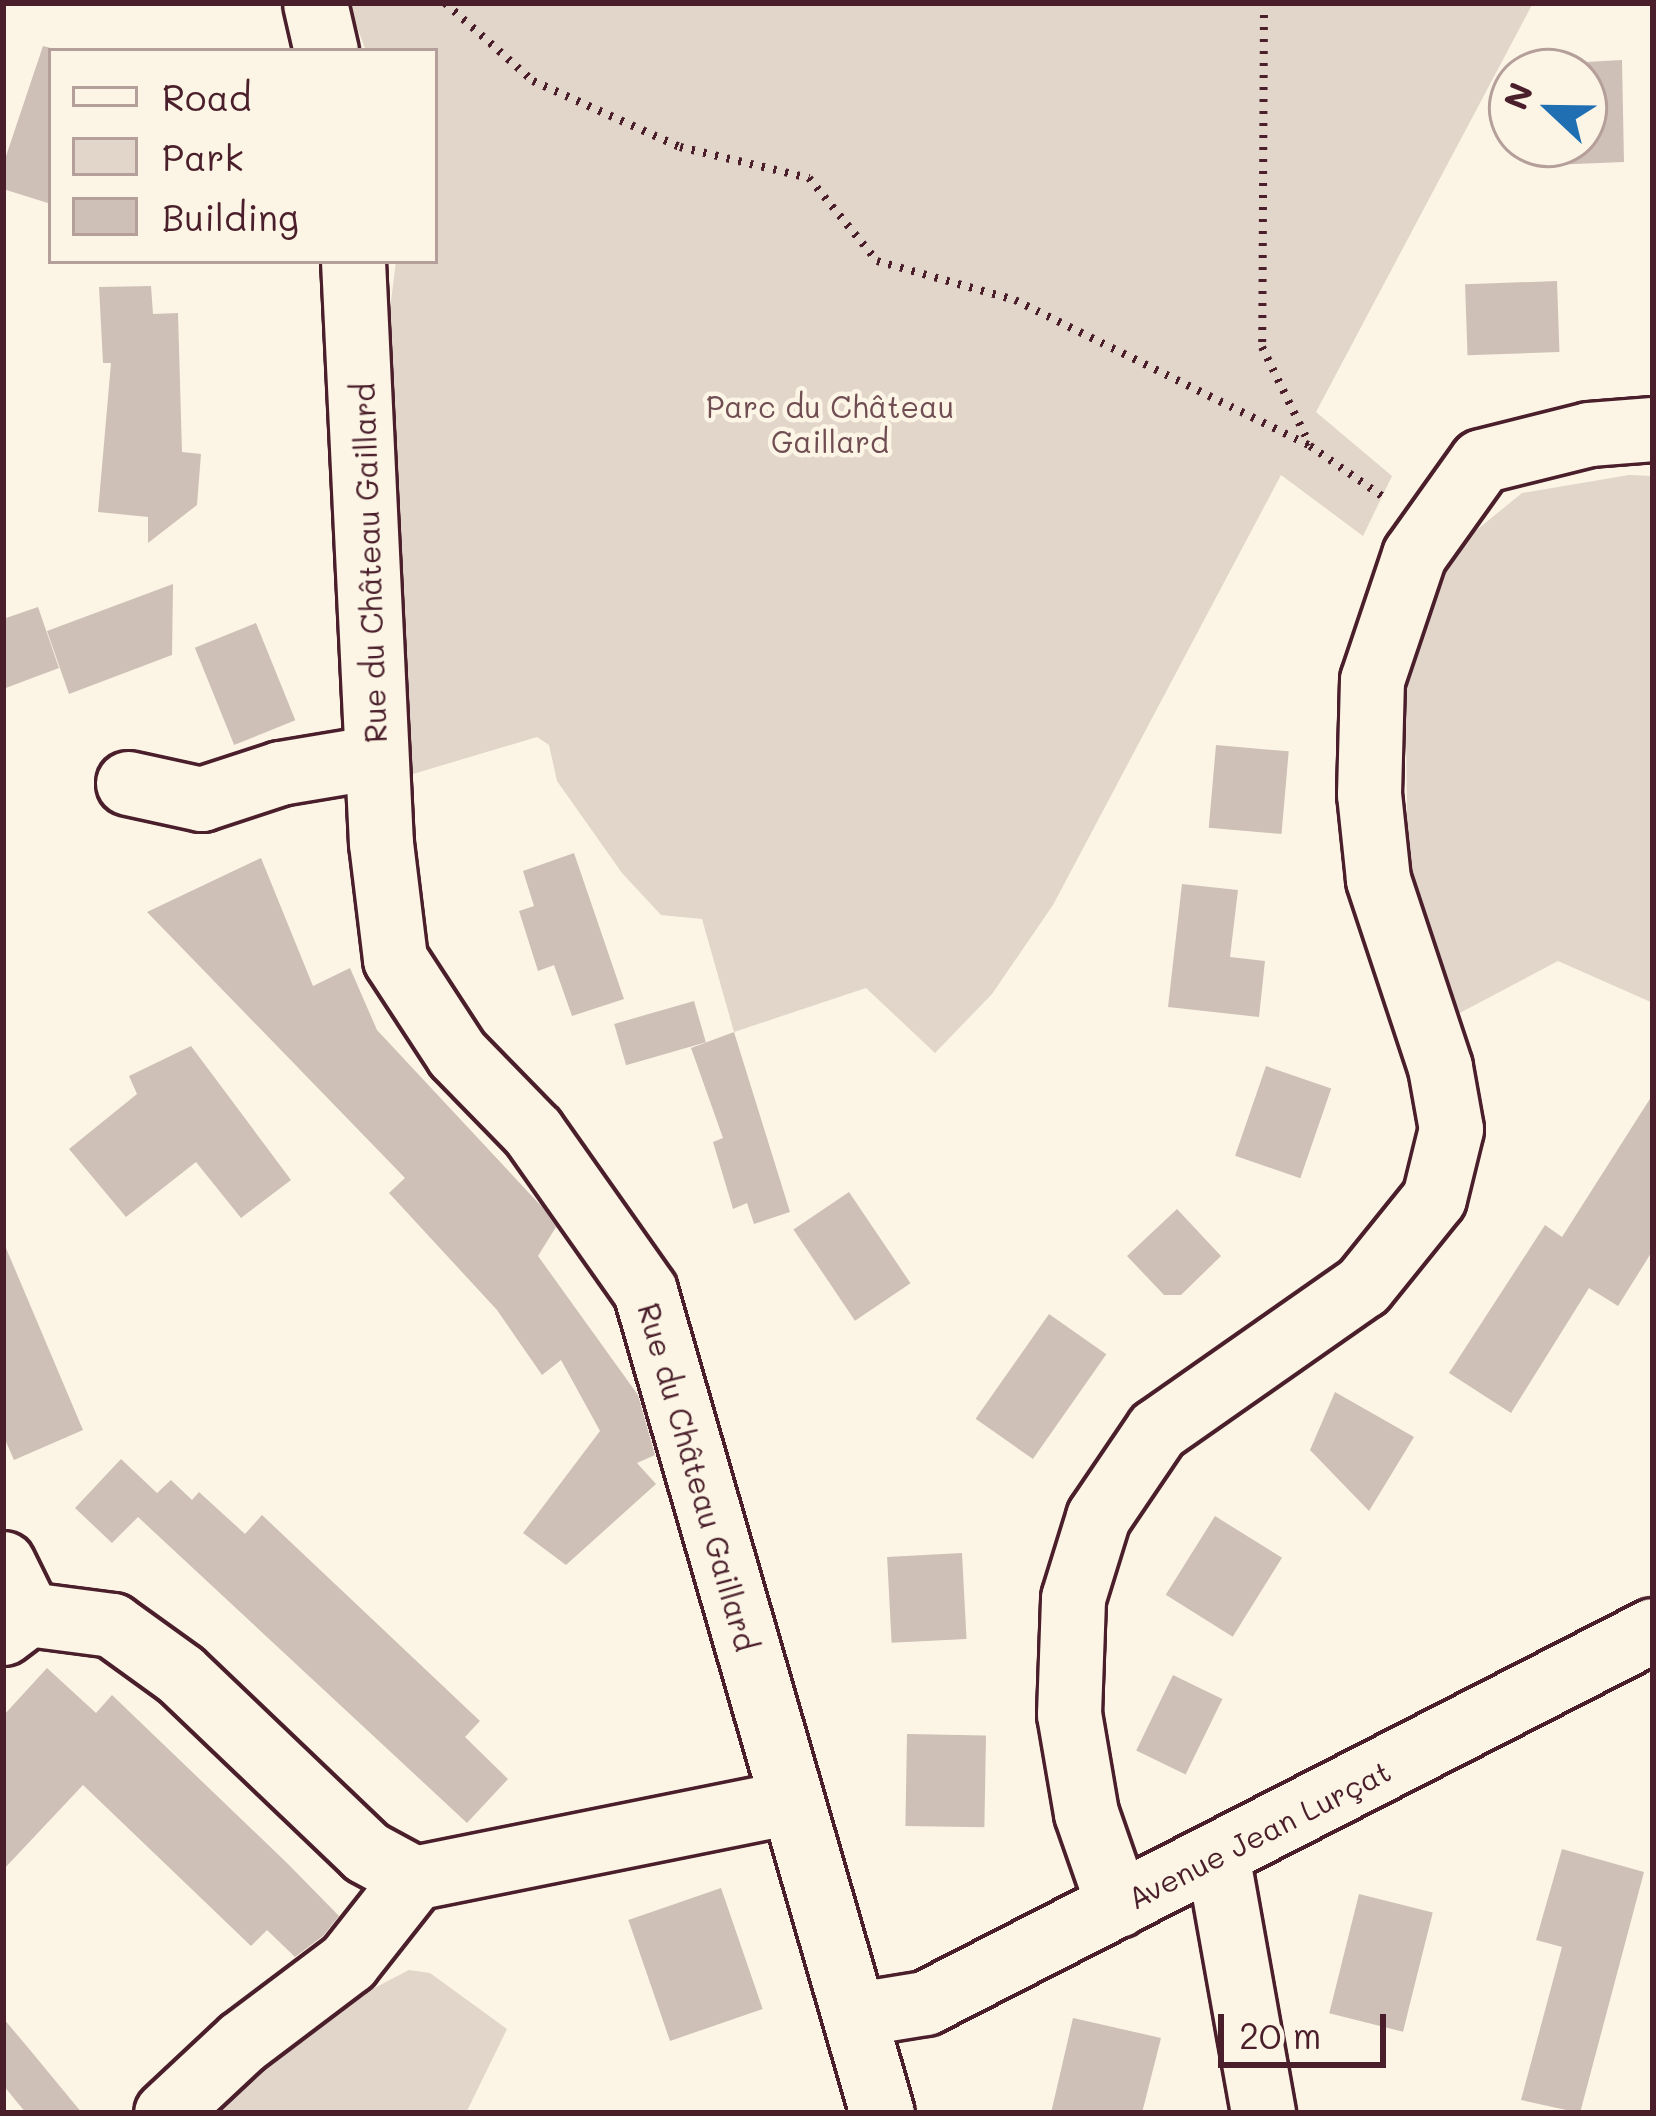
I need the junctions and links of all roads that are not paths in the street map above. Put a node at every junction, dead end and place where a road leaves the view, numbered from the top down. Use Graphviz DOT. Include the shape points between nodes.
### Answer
graph roads {
  1 [pos="315,3"];
  2 [pos="325,48"];
  3 [pos="353,264"];
  4 [pos="1653,429"];
  5 [pos="376,757"];
  6 [pos="128,783"];
  7 [pos="11,1603"];
  8 [pos="1653,1630"];
  9 [pos="787,1803"];
  10 [pos="1217,1854"];
  11 [pos="414,1878"];
  12 [pos="1118,1905"];
  13 [pos="856,2014"];
  14 [pos="166,2113"];
  15 [pos="882,2113"];
  16 [pos="1263,2113"];
  1 -- 2 [label="street"];
  3 -- 5 [label="street, Rue du Château Gaillard"];
  4 -- 12 [label="street" via="1589,434 1481,460 1414,555 1372,680 1370,794 1378,879 1440,1066 1451,1129 1435,1198 1363,1286 1157,1430 1098,1516 1073,1598 1069,1714 1086,1813"];
  5 -- 6 [label="street" via="280,773 201,800"];
  5 -- 9 [label="street, Rue du Château Gaillard" via="395,959 457,1054 533,1132 645,1291"];
  7 -- 11 [label="street" via="112,1625 180,1674 366,1852"];
  8 -- 10 [label="street, Avenue Jean Lurçat"];
  9 -- 11 [label="street"];
  9 -- 13 [label="street, Rue du Château Gaillard"];
  10 -- 12 [label="street, Avenue Jean Lurçat"];
  10 -- 16 [label="street"];
  11 -- 14 [label="street" via="348,1962 242,2042"];
  12 -- 13 [label="street, Avenue Jean Lurçat" via="925,2003"];
  13 -- 15 [label="street, Rue du Château Gaillard"];
}
